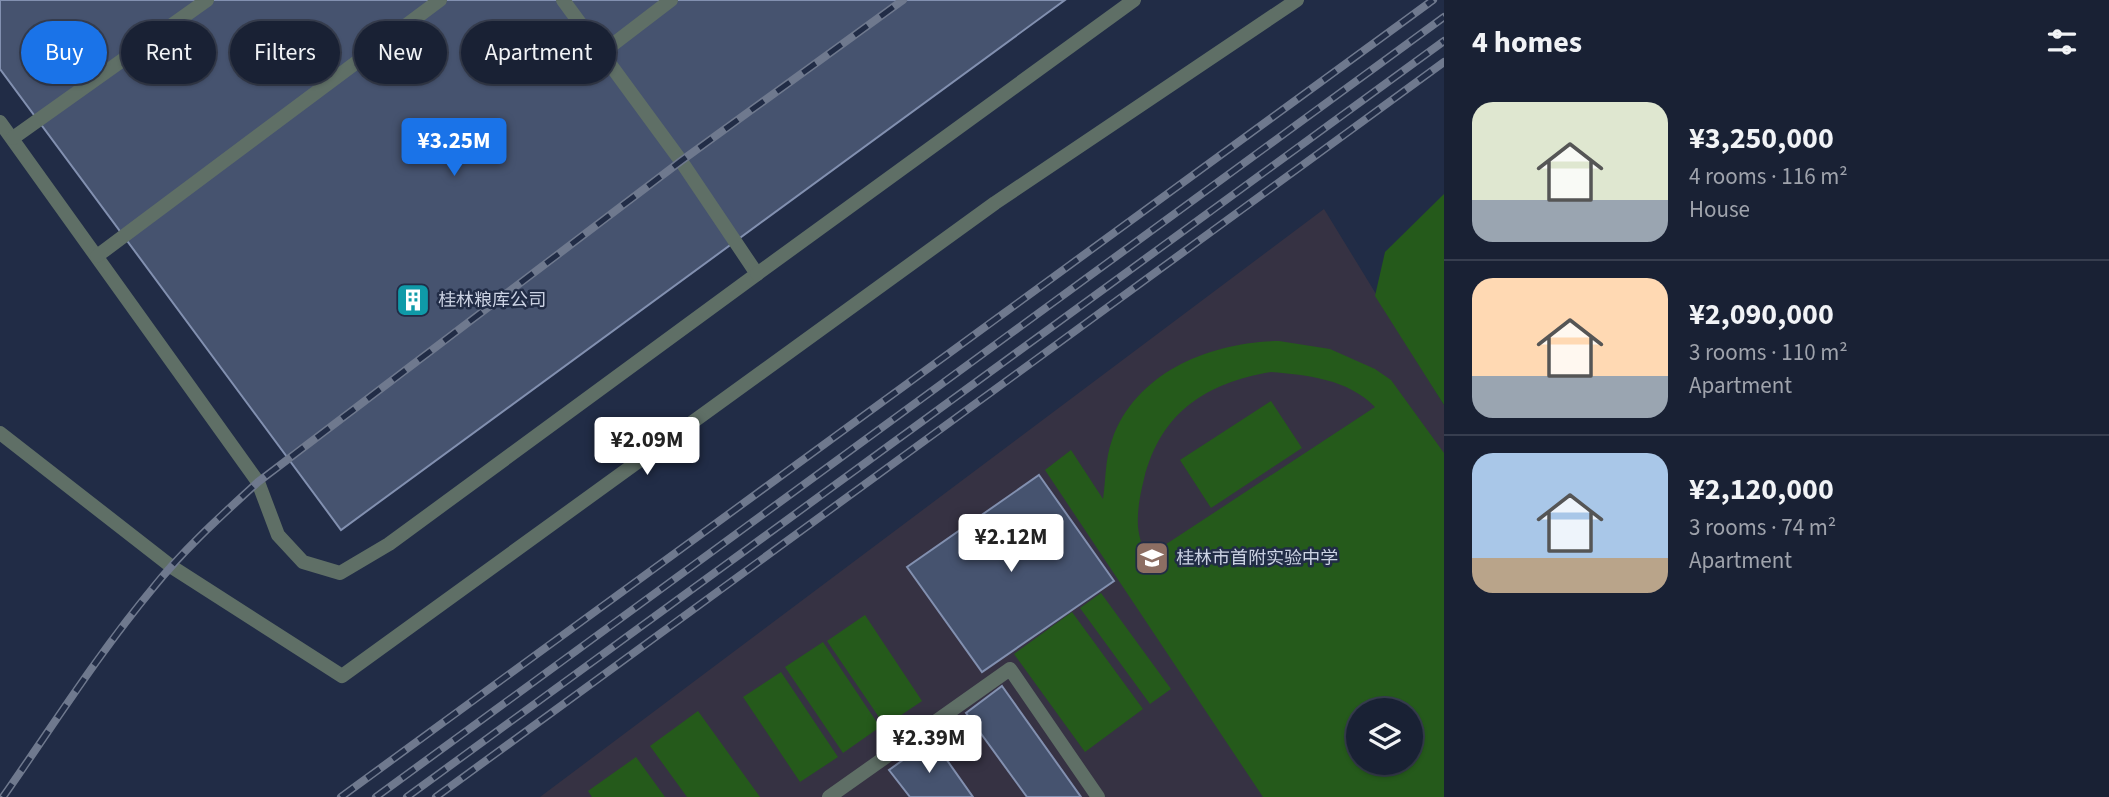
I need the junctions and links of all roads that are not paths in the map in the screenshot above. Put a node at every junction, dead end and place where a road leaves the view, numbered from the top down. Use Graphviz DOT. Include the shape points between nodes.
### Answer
graph roads {
  1 [pos="207,0"];
  2 [pos="440,0"];
  3 [pos="563,0"];
  4 [pos="671,0"];
  5 [pos="1134,0"];
  6 [pos="1297,0"];
  7 [pos="579,21"];
  8 [pos="616,42"];
  9 [pos="616,71"];
  10 [pos="0,122"];
  11 [pos="13,138"];
  12 [pos="97,256"];
  13 [pos="758,274"];
  14 [pos="0,433"];
  15 [pos="829,797"];
  16 [pos="1098,797"];
  1 -- 11 [label="street"];
  2 -- 12 [label="street"];
  3 -- 7 [label="street"];
  4 -- 8 [label="street"];
  5 -- 13 [label="street"];
  6 -- 14 [label="street" via="995,203 342,676 172,567"];
  9 -- 13 [label="street"];
  10 -- 11 [label="street"];
  11 -- 12 [label="street"];
  12 -- 13 [label="street" via="258,482 278,535 303,562 340,573 389,544"];
  15 -- 16 [label="street" via="1010,669"];
}
